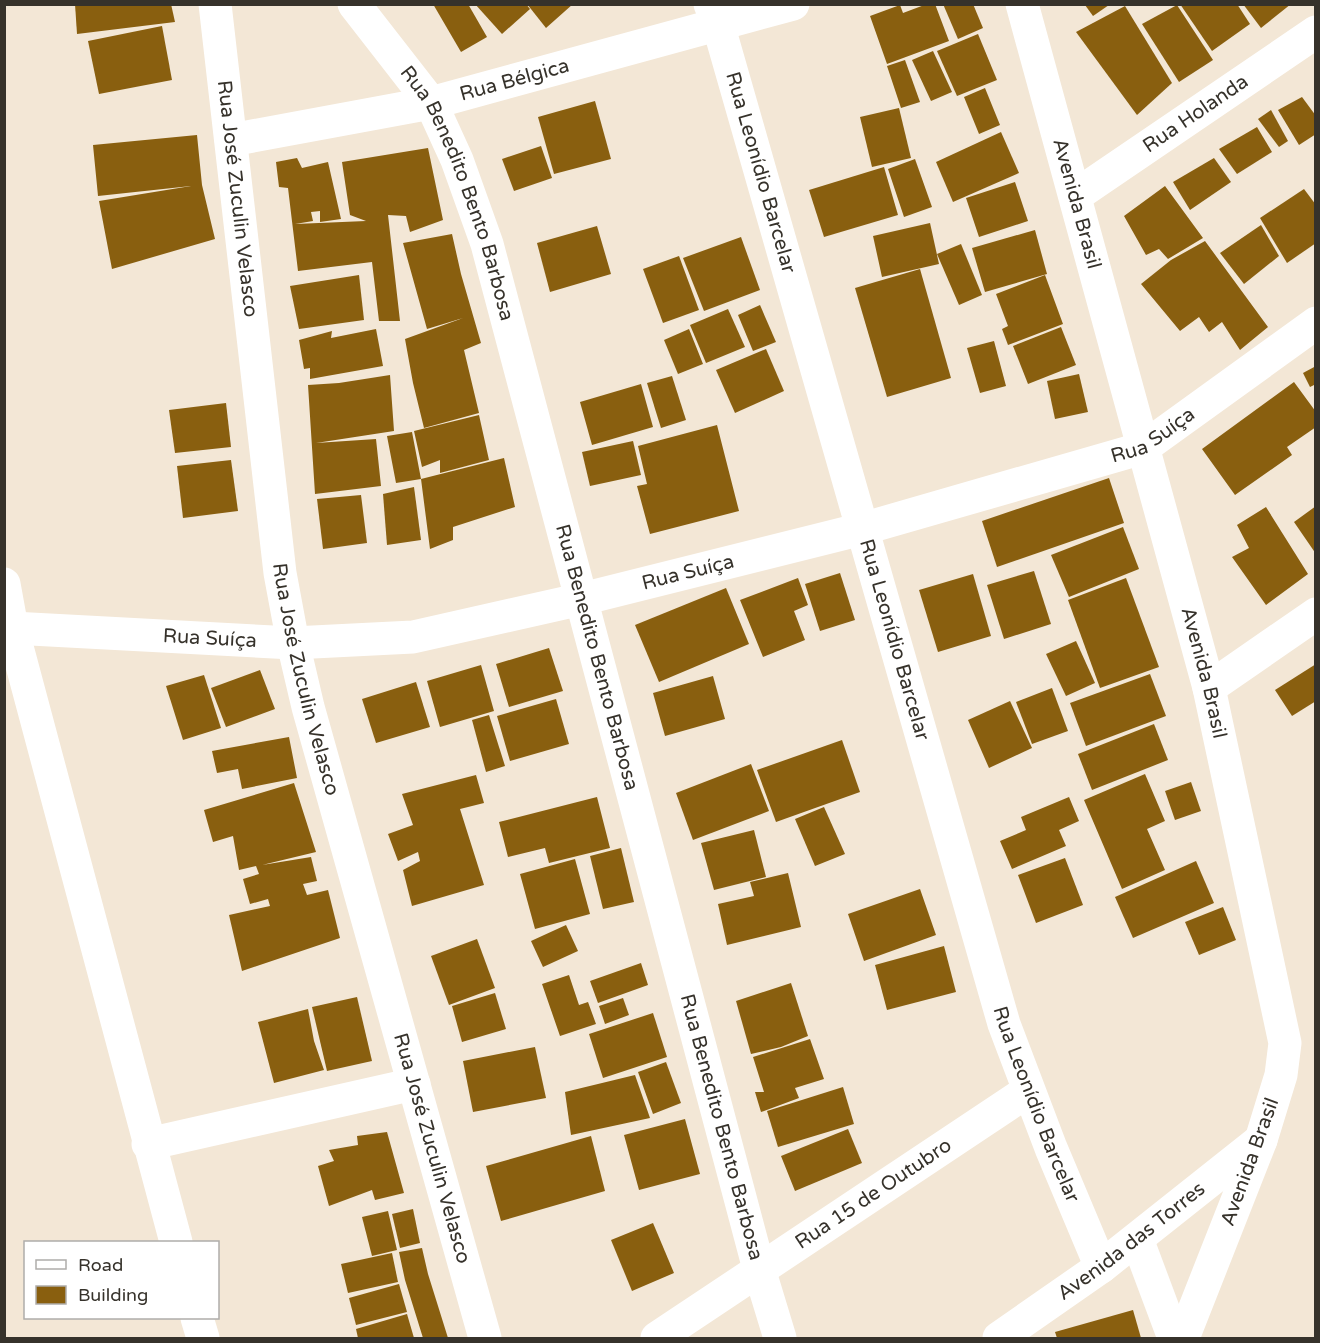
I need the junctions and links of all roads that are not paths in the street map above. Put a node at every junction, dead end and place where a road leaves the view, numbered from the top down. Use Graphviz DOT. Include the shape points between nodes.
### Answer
graph roads {
  1 [pos="215,4"];
  2 [pos="354,4"];
  3 [pos="793,4"];
  4 [pos="1022,4"];
  5 [pos="714,14"];
  6 [pos="1316,32"];
  7 [pos="431,103"];
  8 [pos="231,140"];
  9 [pos="1075,196"];
  10 [pos="1316,323"];
  11 [pos="1143,448"];
  12 [pos="862,529"];
  13 [pos="4,584"];
  14 [pos="582,599"];
  15 [pos="1316,615"];
  16 [pos="12,628"];
  17 [pos="292,643"];
  18 [pos="1209,688"];
  19 [pos="414,1084"];
  20 [pos="1028,1091"];
  21 [pos="1261,1140"];
  22 [pos="148,1144"];
  23 [pos="1137,1239"];
  24 [pos="176,1241"];
  25 [pos="1101,1267"];
  26 [pos="759,1269"];
  27 [pos="198,1319"];
  28 [pos="203,1338"];
  29 [pos="485,1338"];
  30 [pos="657,1338"];
  31 [pos="780,1338"];
  32 [pos="999,1338"];
  33 [pos="1174,1338"];
  34 [pos="1183,1338"];
  1 -- 8 [label="street, Rua José Zuculin Velasco"];
  2 -- 7 [label="street, Rua Benedito Bento Barbosa"];
  3 -- 5 [label="street, Rua Bélgica"];
  4 -- 9 [label="street, Avenida Brasil"];
  5 -- 7 [label="street, Rua Bélgica"];
  5 -- 12 [label="street, Rua Leonídio Barcelar"];
  6 -- 9 [label="street, Rua Holanda"];
  7 -- 8 [label="street, Rua Bélgica"];
  7 -- 14 [label="street, Rua Benedito Bento Barbosa" via="457,160 487,244"];
  8 -- 17 [label="street, Rua José Zuculin Velasco" via="280,573"];
  9 -- 11 [label="street, Avenida Brasil"];
  10 -- 11 [label="street, Rua Suíça"];
  11 -- 12 [label="street, Rua Suíça"];
  11 -- 18 [label="street, Avenida Brasil"];
  12 -- 14 [label="street, Rua Suíça"];
  12 -- 20 [label="street, Rua Leonídio Barcelar" via="1004,1024"];
  13 -- 16 [label="street"];
  14 -- 17 [label="street, Rua Suíça" via="413,638"];
  14 -- 26 [label="street, Rua Benedito Bento Barbosa"];
  15 -- 18 [label="street"];
  16 -- 17 [label="street, Rua Suíça"];
  16 -- 22 [label="street"];
  17 -- 19 [label="street, Rua José Zuculin Velasco"];
  18 -- 21 [label="street, Avenida Brasil" via="1286,1043 1281,1075"];
  19 -- 22 [label="street"];
  19 -- 29 [label="street, Rua José Zuculin Velasco"];
  20 -- 25 [label="street, Rua Leonídio Barcelar"];
  20 -- 26 [label="street, Rua 15 de Outubro"];
  21 -- 23 [label="street, Avenida das Torres"];
  21 -- 34 [label="street, Avenida Brasil"];
  22 -- 24 [label="street"];
  23 -- 25 [label="street, Avenida das Torres"];
  23 -- 33 [label="street"];
  25 -- 32 [label="street, Avenida das Torres"];
  26 -- 30 [label="street, Rua 15 de Outubro"];
  26 -- 31 [label="street, Rua Benedito Bento Barbosa"];
  27 -- 28 [label="street"];
}
